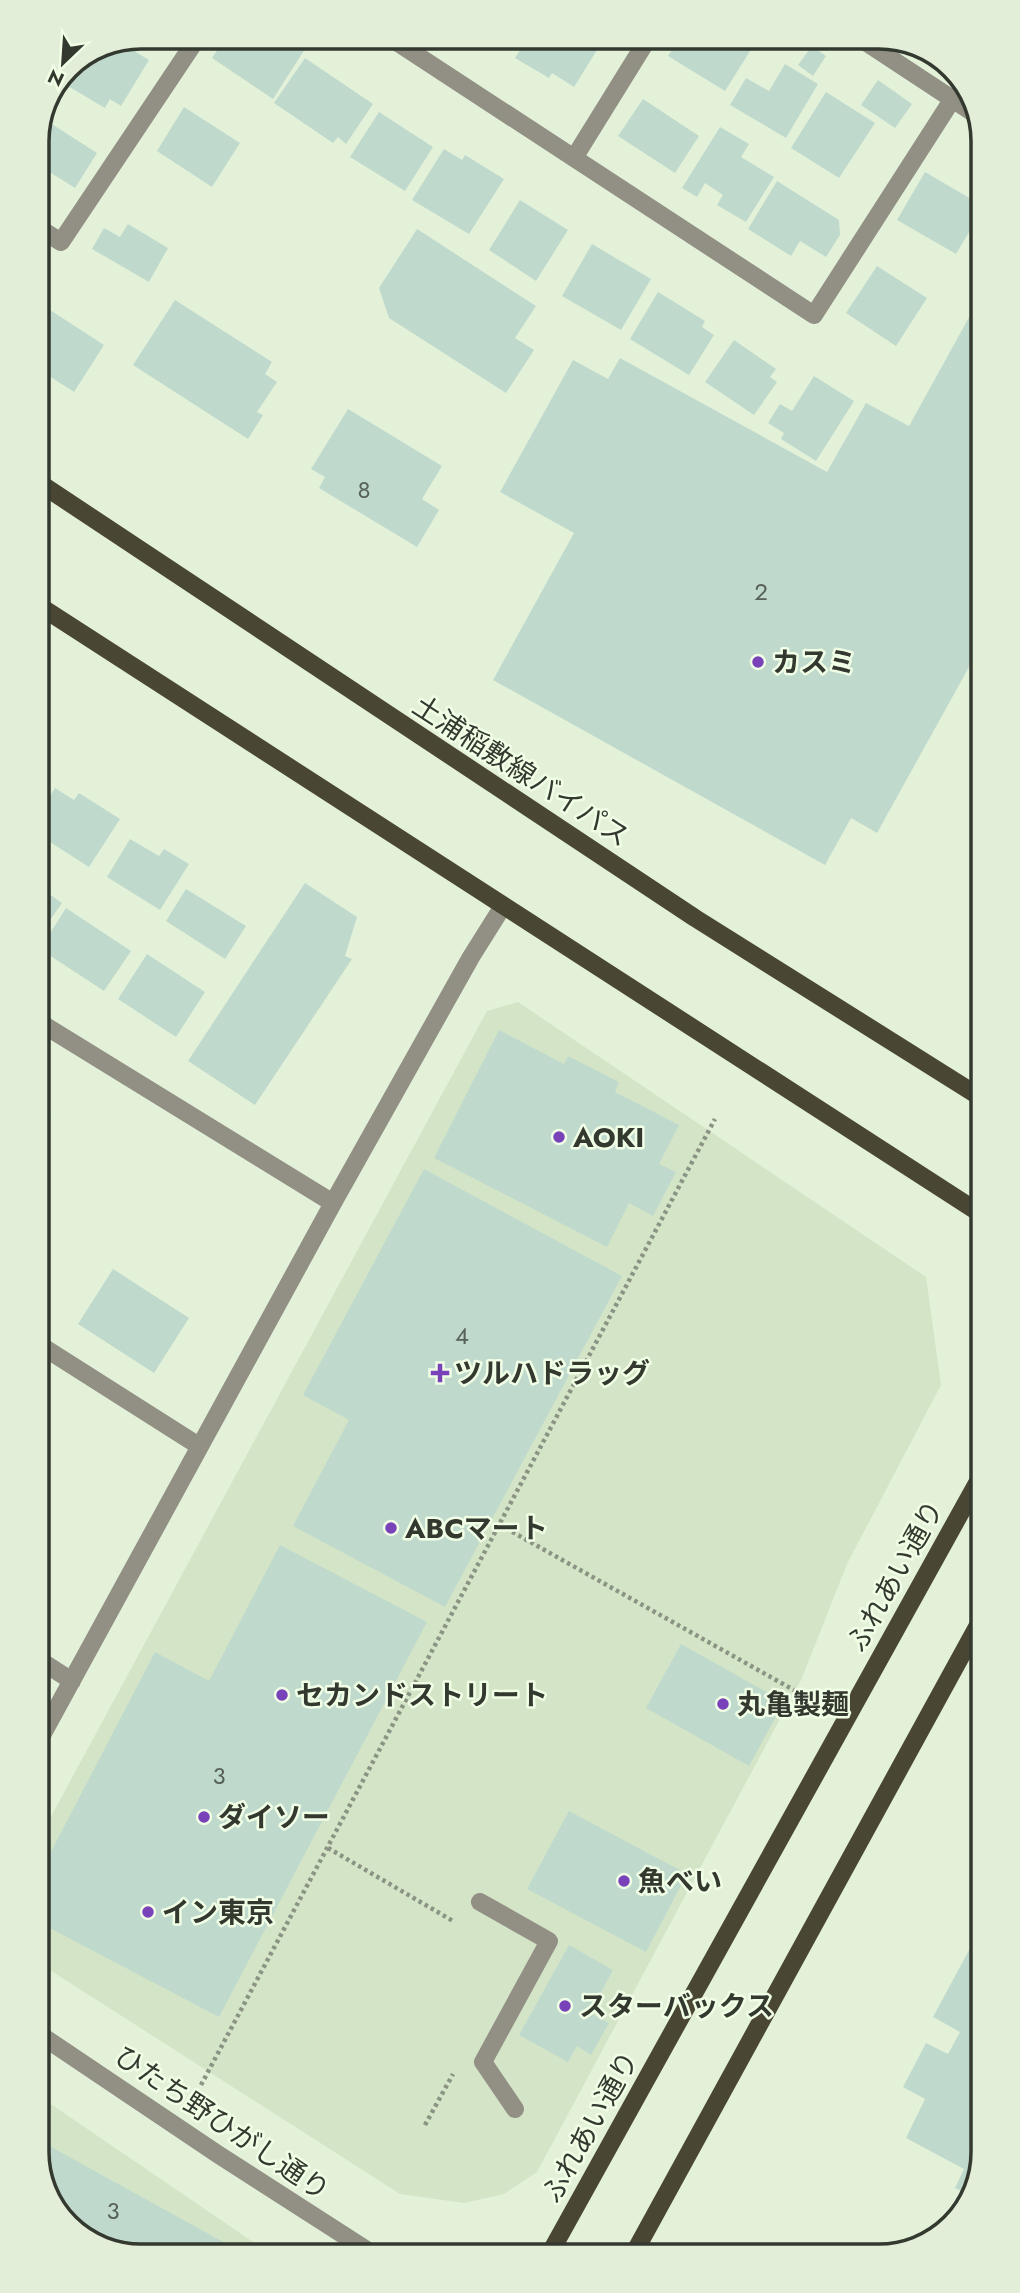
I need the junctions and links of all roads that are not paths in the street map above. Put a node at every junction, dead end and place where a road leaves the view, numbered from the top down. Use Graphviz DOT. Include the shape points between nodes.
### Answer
graph roads {
  1 [pos="190,49"];
  2 [pos="407,49"];
  3 [pos="642,49"];
  4 [pos="876,49"];
  5 [pos="952,100"];
  6 [pos="964,107"];
  7 [pos="574,158"];
  8 [pos="49,234"];
  9 [pos="49,489"];
  10 [pos="49,613"];
  11 [pos="503,906"];
  12 [pos="49,1028"];
  13 [pos="971,1091"];
  14 [pos="333,1202"];
  15 [pos="971,1208"];
  16 [pos="49,1351"];
  17 [pos="199,1446"];
  18 [pos="971,1494"];
  19 [pos="971,1638"];
  20 [pos="49,1666"];
  21 [pos="72,1681"];
  22 [pos="49,1723"];
  23 [pos="480,1902"];
  24 [pos="49,2040"];
  25 [pos="515,2109"];
  26 [pos="357,2244"];
  27 [pos="555,2244"];
  28 [pos="638,2244"];
  1 -- 8 [label="street" via="61,242"];
  2 -- 7 [label="street"];
  3 -- 7 [label="street"];
  4 -- 5 [label="street"];
  5 -- 6 [label="street"];
  5 -- 7 [label="street" via="814,315"];
  9 -- 13 [label="main road, 土浦稲敷線バイパス" via="684,910"];
  10 -- 11 [label="main road"];
  11 -- 14 [label="street"];
  11 -- 15 [label="main road"];
  12 -- 14 [label="street"];
  14 -- 17 [label="street"];
  16 -- 17 [label="street"];
  17 -- 21 [label="street"];
  18 -- 27 [label="main road, ふれあい通り"];
  19 -- 28 [label="main road"];
  20 -- 21 [label="street"];
  21 -- 22 [label="street"];
  23 -- 25 [label="street" via="549,1941 483,2062"];
  24 -- 26 [label="street, ひたち野ひがし通り"];
}
